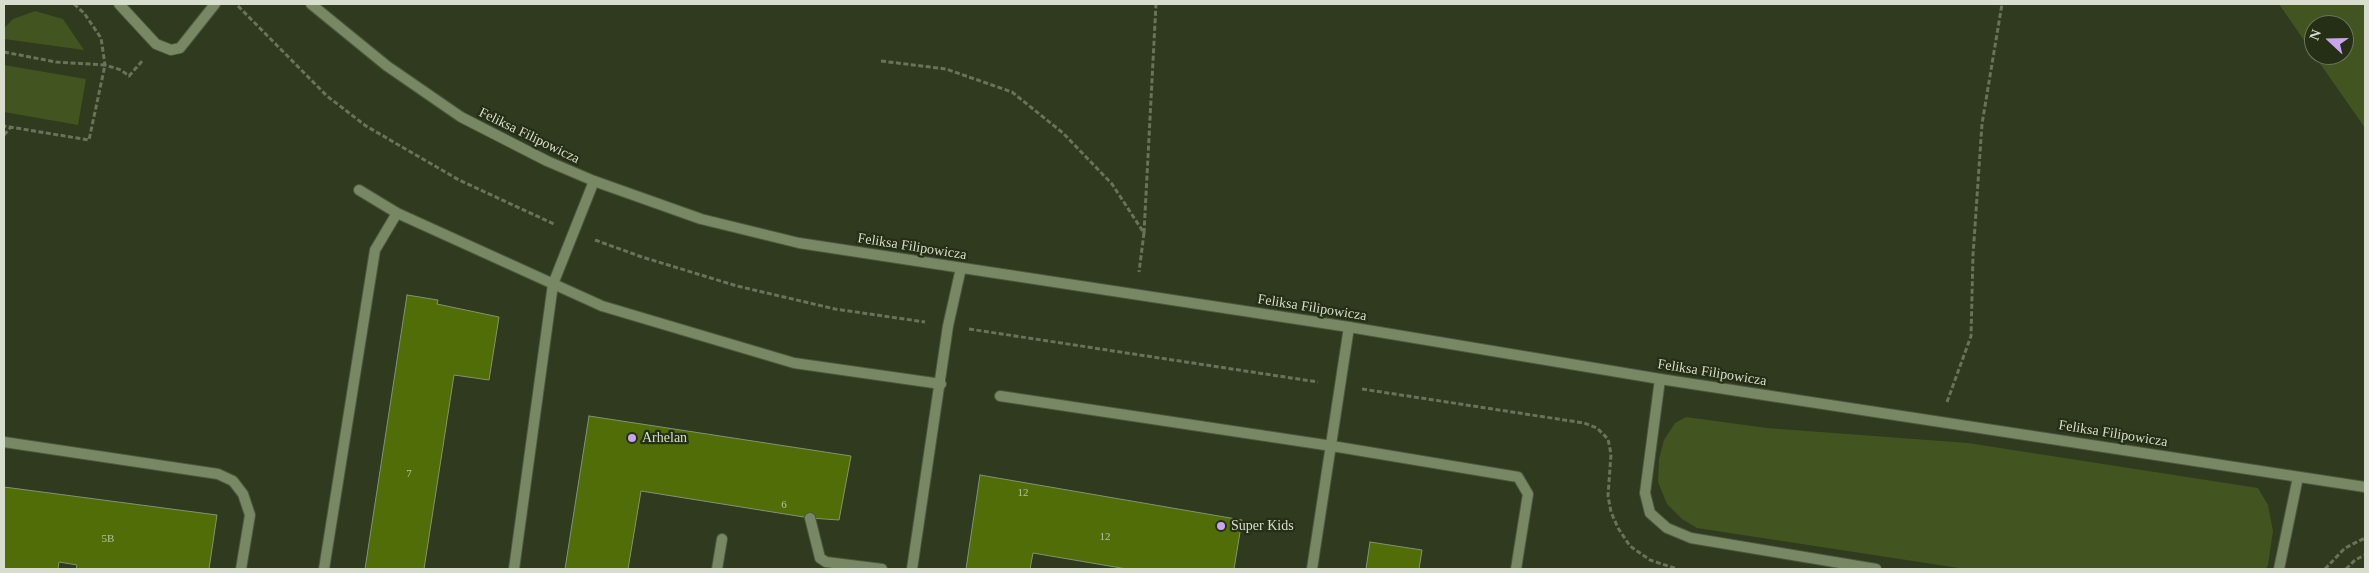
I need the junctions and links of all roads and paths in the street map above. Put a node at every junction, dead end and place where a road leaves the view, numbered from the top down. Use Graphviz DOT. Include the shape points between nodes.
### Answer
graph roads {
  1 [pos="74,4"];
  2 [pos="119,4"];
  3 [pos="215,4"];
  4 [pos="311,4"];
  5 [pos="1156,4"];
  6 [pos="2002,4"];
  7 [pos="156,44"];
  8 [pos="4,52"];
  9 [pos="882,61"];
  10 [pos="105,65"];
  11 [pos="4,126"];
  12 [pos="10,127"];
  13 [pos="4,135"];
  14 [pos="594,181"];
  15 [pos="359,190"];
  16 [pos="397,213"];
  17 [pos="1144,233"];
  18 [pos="961,268"];
  19 [pos="553,284"];
  20 [pos="1136,295"];
  21 [pos="1350,328"];
  22 [pos="1660,380"];
  23 [pos="941,384"];
  24 [pos="1000,396"];
  25 [pos="1942,422"];
  26 [pos="4,442"];
  27 [pos="1332,446"];
  28 [pos="2298,476"];
  29 [pos="2365,487"];
  30 [pos="810,518"];
  31 [pos="2365,538"];
  32 [pos="722,539"];
  33 [pos="2365,555"];
  34 [pos="241,569"];
  35 [pos="324,569"];
  36 [pos="514,569"];
  37 [pos="717,569"];
  38 [pos="882,569"];
  39 [pos="912,569"];
  40 [pos="1312,569"];
  41 [pos="1516,569"];
  42 [pos="1876,569"];
  43 [pos="2279,569"];
  44 [pos="2325,569"];
  45 [pos="2346,569"];
  1 -- 10 [label="path" via="101,38"];
  2 -- 7 [label="street"];
  3 -- 7 [label="street" via="180,48 171,50"];
  4 -- 14 [label="street, Feliksa Filipowicza" via="387,66 461,117"];
  5 -- 17 [label="path"];
  6 -- 25 [label="path" via="1982,124 1971,336 1949,392"];
  7 -- 10 [label="path" via="129,76"];
  8 -- 10 [label="path" via="56,62"];
  9 -- 17 [label="path" via="946,69 1012,92 1063,133 1112,184"];
  10 -- 12 [label="path" via="89,140"];
  11 -- 12 [label="path"];
  12 -- 13 [label="path"];
  14 -- 18 [label="street, Feliksa Filipowicza" via="701,219 790,241"];
  14 -- 19 [label="street"];
  15 -- 16 [label="street"];
  16 -- 19 [label="street"];
  16 -- 35 [label="street" via="375,250"];
  17 -- 20 [label="path"];
  18 -- 20 [label="street, Feliksa Filipowicza"];
  18 -- 23 [label="street" via="948,326"];
  19 -- 23 [label="street" via="602,306 794,363"];
  19 -- 36 [label="street"];
  20 -- 21 [label="street, Feliksa Filipowicza"];
  21 -- 22 [label="street, Feliksa Filipowicza"];
  21 -- 27 [label="street"];
  22 -- 25 [label="street, Feliksa Filipowicza"];
  22 -- 42 [label="street" via="1645,493 1650,513 1667,528 1691,538"];
  23 -- 39 [label="street"];
  24 -- 27 [label="street"];
  25 -- 28 [label="street, Feliksa Filipowicza"];
  26 -- 34 [label="street" via="218,474 233,481 243,494 250,515"];
  27 -- 40 [label="street"];
  27 -- 41 [label="street" via="1518,477 1528,494"];
  28 -- 29 [label="street, Feliksa Filipowicza"];
  28 -- 43 [label="street"];
  30 -- 38 [label="street" via="820,558 826,562"];
  31 -- 44 [label="path" via="2345,548"];
  32 -- 37 [label="street"];
  33 -- 45 [label="path"];
}
